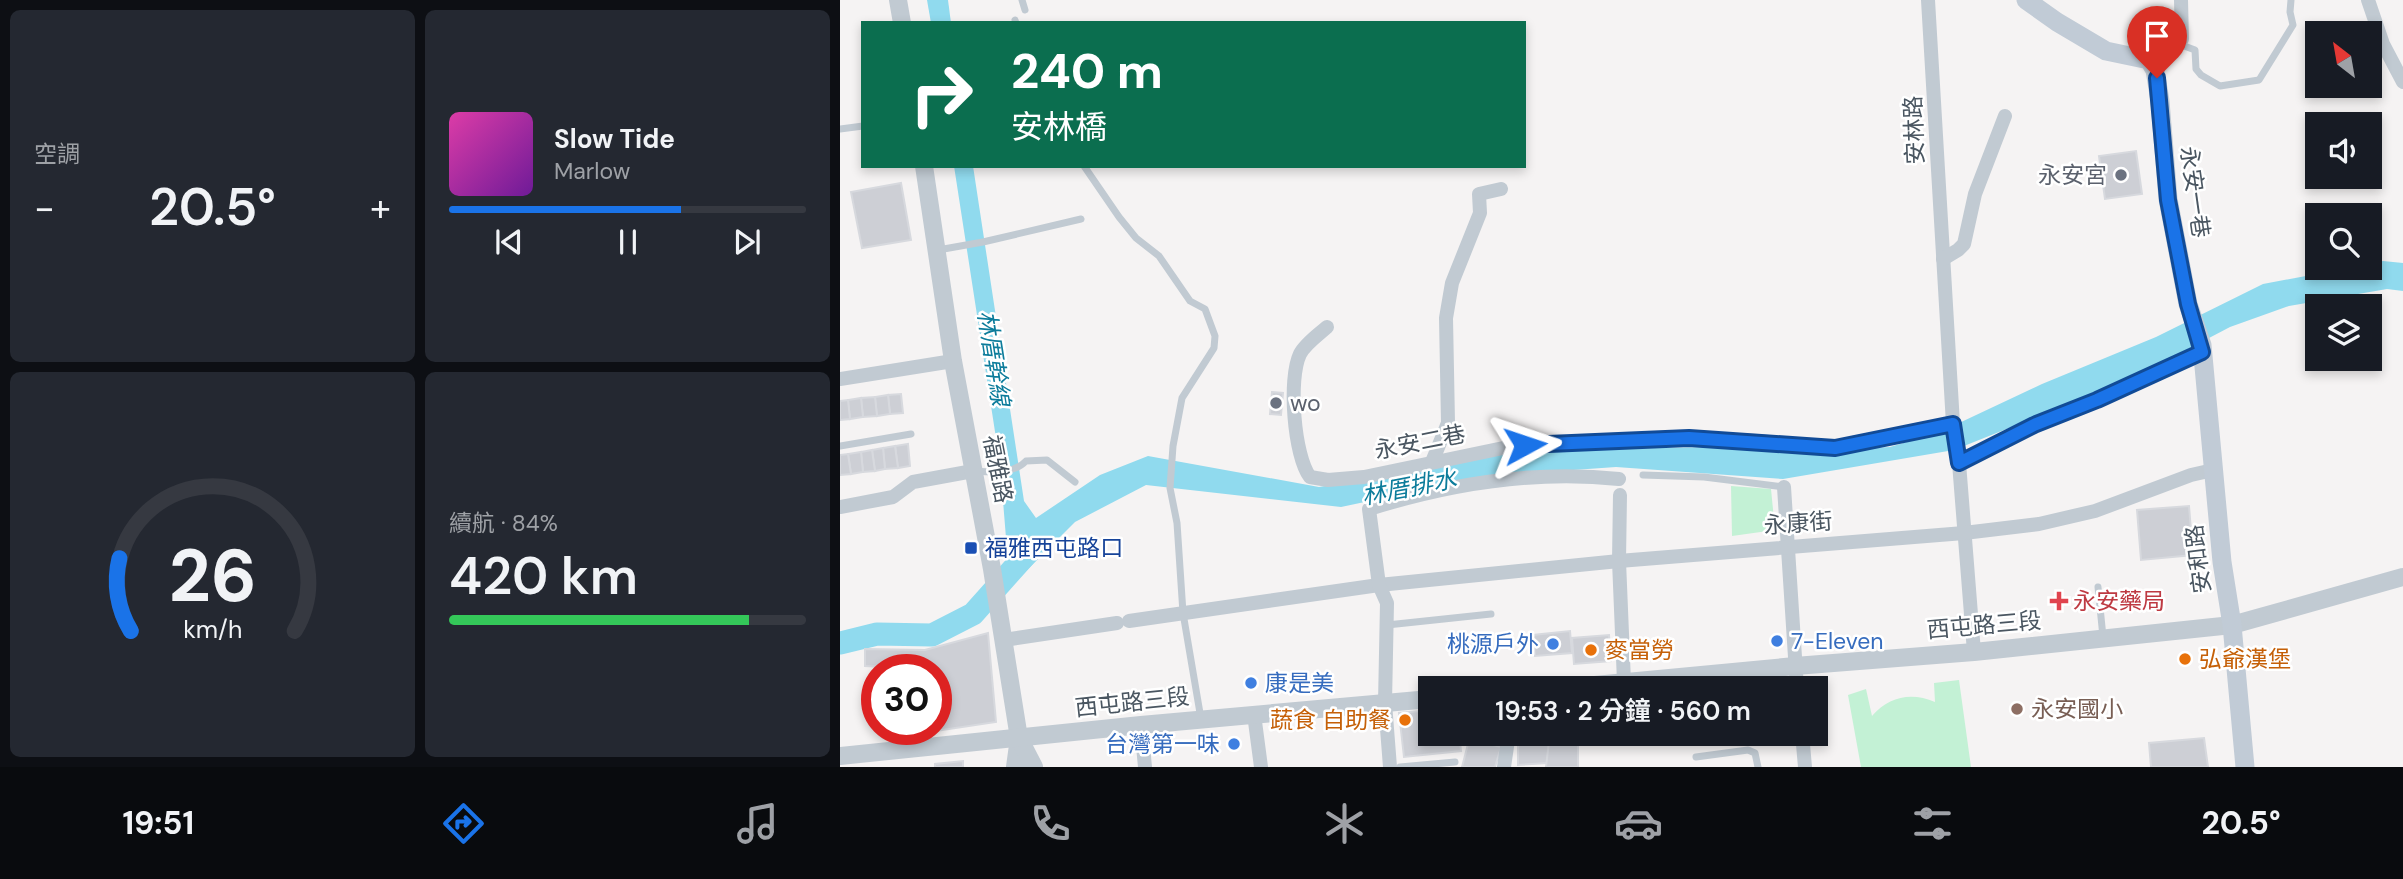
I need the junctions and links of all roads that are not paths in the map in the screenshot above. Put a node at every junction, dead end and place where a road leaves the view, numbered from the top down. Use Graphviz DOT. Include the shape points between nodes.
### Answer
graph roads {
  1 [pos="898,0"];
  2 [pos="1022,0"];
  3 [pos="1928,0"];
  4 [pos="2026,0"];
  5 [pos="2181,0"];
  6 [pos="2291,0"];
  7 [pos="2368,0"];
  8 [pos="1025,10"];
  9 [pos="902,21"];
  10 [pos="2179,44"];
  11 [pos="2149,60"];
  12 [pos="2403,82"];
  13 [pos="2005,116"];
  14 [pos="861,126"];
  15 [pos="840,130"];
  16 [pos="923,168"];
  17 [pos="1085,168"];
  18 [pos="1501,189"];
  19 [pos="1081,219"];
  20 [pos="936,250"];
  21 [pos="1943,258"];
  22 [pos="1327,327"];
  23 [pos="2202,349"];
  24 [pos="953,361"];
  25 [pos="840,379"];
  26 [pos="1289,400"];
  27 [pos="1953,424"];
  28 [pos="911,433"];
  29 [pos="840,446"];
  30 [pos="1959,461"];
  31 [pos="1432,462"];
  32 [pos="2213,470"];
  33 [pos="973,471"];
  34 [pos="1643,475"];
  35 [pos="1310,477"];
  36 [pos="1619,479"];
  37 [pos="1075,482"];
  38 [pos="1784,486"];
  39 [pos="1620,495"];
  40 [pos="840,507"];
  41 [pos="1964,533"];
  42 [pos="1787,546"];
  43 [pos="1619,561"];
  44 [pos="2403,577"];
  45 [pos="1379,584"];
  46 [pos="2098,587"];
  47 [pos="1183,613"];
  48 [pos="1491,614"];
  49 [pos="1387,625"];
  50 [pos="2232,625"];
  51 [pos="2103,638"];
  52 [pos="1004,640"];
  53 [pos="1974,652"];
  54 [pos="1795,666"];
  55 [pos="1624,676"];
  56 [pos="1688,676"];
  57 [pos="1796,676"];
  58 [pos="1418,700"];
  59 [pos="1385,703"];
  60 [pos="1254,714"];
  61 [pos="1201,719"];
  62 [pos="1141,725"];
  63 [pos="1019,738"];
  64 [pos="1507,746"];
  65 [pos="1803,746"];
  66 [pos="1696,757"];
  67 [pos="848,759"];
  68 [pos="1455,761"];
  69 [pos="1015,767"];
  70 [pos="1034,767"];
  71 [pos="1145,767"];
  72 [pos="1261,767"];
  73 [pos="1390,767"];
  74 [pos="1400,767"];
  75 [pos="1504,767"];
  76 [pos="1758,767"];
  77 [pos="1805,767"];
  78 [pos="2245,767"];
  1 -- 9 [label="street"];
  2 -- 8 [label="lane"];
  3 -- 21 [label="street, 安林路"];
  4 -- 11 [label="main road" via="2106,51"];
  5 -- 10 [label="street" via="2183,34"];
  6 -- 10 [label="lane" via="2293,25 2259,80 2220,86 2196,69 2195,50"];
  7 -- 12 [label="street"];
  10 -- 11 [label="street" via="2152,53"];
  11 -- 23 [label="main road, 永安一巷" via="2157,78 2168,200 2188,304"];
  13 -- 21 [label="street" via="1975,194 1964,244"];
  14 -- 15 [label="lane"];
  16 -- 20 [label="street, 福雅路"];
  17 -- 47 [label="lane" via="1136,238 1159,256 1190,301 1205,309 1214,336 1214,348 1182,398 1173,446 1170,488"];
  18 -- 31 [label="street" via="1479,194 1480,213 1452,283 1446,318 1448,423"];
  19 -- 20 [label="lane"];
  20 -- 24 [label="street, 福雅路"];
  21 -- 27 [label="street, 安林路"];
  22 -- 35 [label="street" via="1301,351 1295,365 1297,443 1301,464"];
  23 -- 30 [label="street"];
  23 -- 32 [label="main road, 安和路"];
  24 -- 25 [label="street"];
  24 -- 33 [label="street, 福雅路"];
  26 -- 35 [label="street" via="1294,468 1296,474"];
  27 -- 30 [label="street, 安林路"];
  27 -- 31 [label="street, 永安二巷" via="1835,448 1689,438 1541,443"];
  28 -- 29 [label="lane"];
  30 -- 41 [label="street"];
  31 -- 35 [label="street, 永安二巷" via="1364,477"];
  32 -- 41 [label="street, 永康街" via="2095,511 2039,524"];
  32 -- 50 [label="main road, 安和路"];
  33 -- 37 [label="lane" via="1019,468 1026,461 1047,460"];
  33 -- 40 [label="street" via="913,482 893,497"];
  33 -- 52 [label="street, 福雅路"];
  34 -- 38 [label="lane"];
  36 -- 45 [label="street" via="1526,477 1453,488 1369,509"];
  38 -- 42 [label="street"];
  39 -- 43 [label="street"];
  41 -- 42 [label="street, 永康街"];
  41 -- 53 [label="street"];
  42 -- 43 [label="street, 永康街"];
  42 -- 54 [label="street"];
  43 -- 45 [label="street, 永康街"];
  43 -- 55 [label="street"];
  44 -- 50 [label="street, 西屯路三段"];
  45 -- 47 [label="street, 永康街"];
  45 -- 49 [label="street" via="1387,603"];
  46 -- 51 [label="lane"];
  47 -- 52 [label="street, 永康街"];
  47 -- 61 [label="lane"];
  48 -- 49 [label="lane"];
  49 -- 59 [label="street"];
  50 -- 51 [label="street, 西屯路三段"];
  50 -- 78 [label="main road, 安和路"];
  51 -- 53 [label="street, 西屯路三段"];
  52 -- 63 [label="street, 福雅路"];
  53 -- 54 [label="street, 西屯路三段"];
  54 -- 56 [label="street, 西屯路三段"];
  54 -- 57 [label="street"];
  58 -- 59 [label="street, 西屯路三段"];
  59 -- 60 [label="street, 西屯路三段"];
  59 -- 73 [label="street"];
  60 -- 61 [label="street, 西屯路三段"];
  60 -- 72 [label="street"];
  61 -- 62 [label="street, 西屯路三段"];
  62 -- 63 [label="street, 西屯路三段"];
  62 -- 71 [label="street"];
  63 -- 67 [label="street, 西屯路三段"];
  63 -- 69 [label="street, 福雅路"];
  63 -- 70 [label="street, 福雅路"];
  64 -- 75 [label="street"];
  65 -- 77 [label="street"];
  66 -- 76 [label="lane" via="1748,750 1755,753"];
  68 -- 74 [label="lane"];
}
